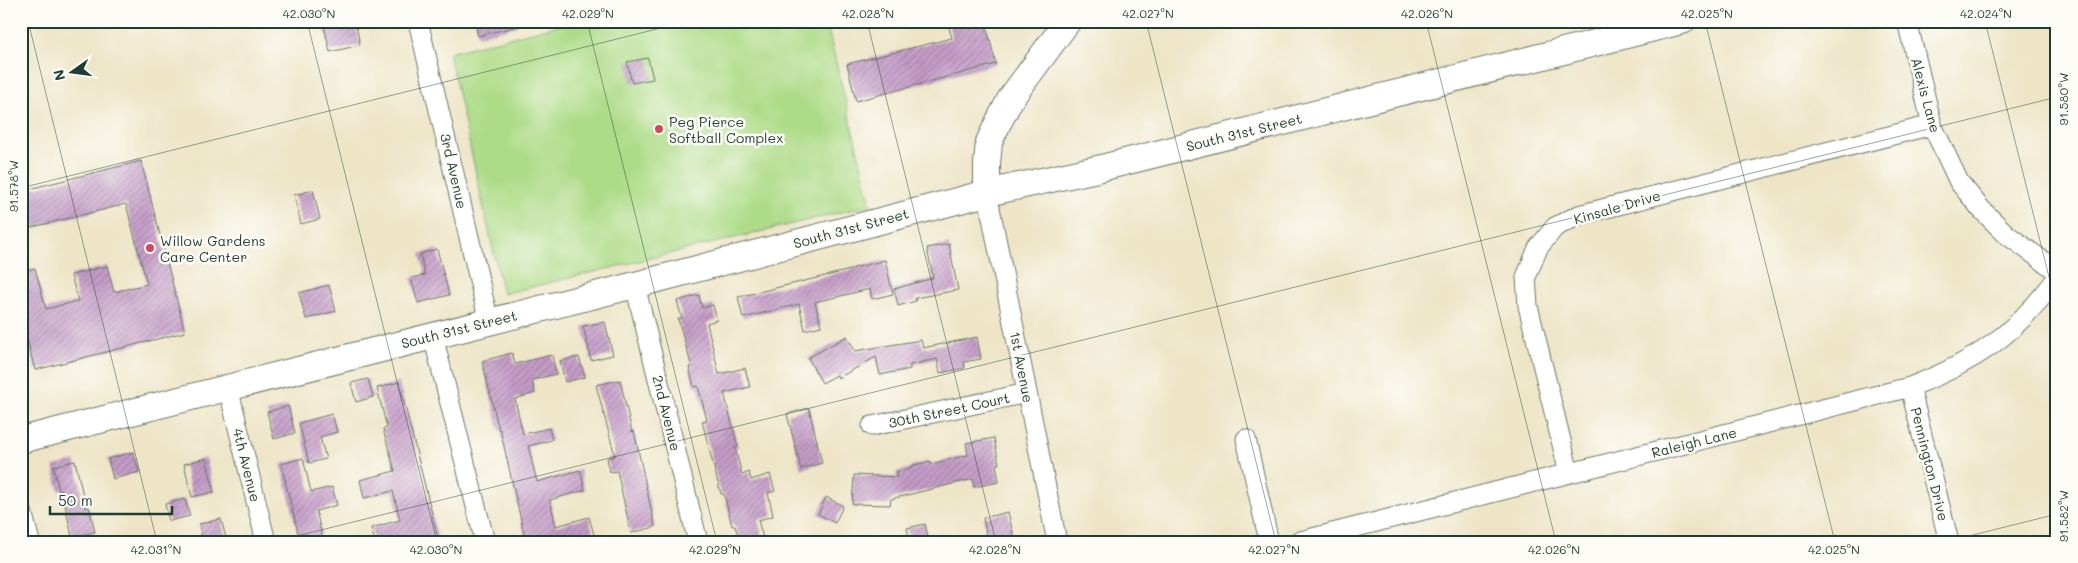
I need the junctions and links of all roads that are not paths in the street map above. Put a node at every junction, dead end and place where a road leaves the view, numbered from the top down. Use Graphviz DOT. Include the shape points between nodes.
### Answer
graph roads {
  1 [pos="418,21"];
  2 [pos="1068,21"];
  3 [pos="1682,21"];
  4 [pos="1907,21"];
  5 [pos="1932,125"];
  6 [pos="986,193"];
  7 [pos="2057,271"];
  8 [pos="2057,278"];
  9 [pos="635,285"];
  10 [pos="489,322"];
  11 [pos="433,336"];
  12 [pos="1910,387"];
  13 [pos="228,388"];
  14 [pos="1027,393"];
  15 [pos="872,426"];
  16 [pos="1246,439"];
  17 [pos="21,440"];
  18 [pos="1569,473"];
  19 [pos="21,506"];
  20 [pos="30,542"];
  21 [pos="266,542"];
  22 [pos="485,542"];
  23 [pos="698,542"];
  24 [pos="1057,542"];
  25 [pos="1269,542"];
  26 [pos="1296,542"];
  27 [pos="1949,542"];
  1 -- 10 [label="street, 3rd Avenue"];
  2 -- 6 [label="street" via="1012,98 998,123 986,164"];
  3 -- 6 [label="street, South 31st Street" via="1097,169"];
  4 -- 5 [label="street, Alexis Lane"];
  5 -- 7 [label="street, Alexis Lane" via="1959,182 1981,209 2006,234"];
  5 -- 18 [label="street, Kinsale Drive" via="1579,215 1555,226 1538,248 1526,277 1528,306"];
  6 -- 9 [label="street, South 31st Street"];
  6 -- 14 [label="street, 1st Avenue"];
  8 -- 12 [label="street, Raleigh Lane" via="2015,327 1984,352 1946,373"];
  9 -- 10 [label="street, South 31st Street"];
  9 -- 23 [label="street, 2nd Avenue"];
  10 -- 11 [label="street, South 31st Street"];
  11 -- 13 [label="street, South 31st Street"];
  11 -- 22 [label="street"];
  12 -- 18 [label="street, Raleigh Lane"];
  12 -- 27 [label="street, Pennington Drive"];
  13 -- 17 [label="street, South 31st Street"];
  13 -- 21 [label="street, 4th Avenue"];
  14 -- 15 [label="street, 30th Street Court"];
  14 -- 24 [label="street, 1st Avenue"];
  16 -- 25 [label="street"];
  18 -- 26 [label="street, Raleigh Lane"];
  19 -- 20 [label="street"];
}
